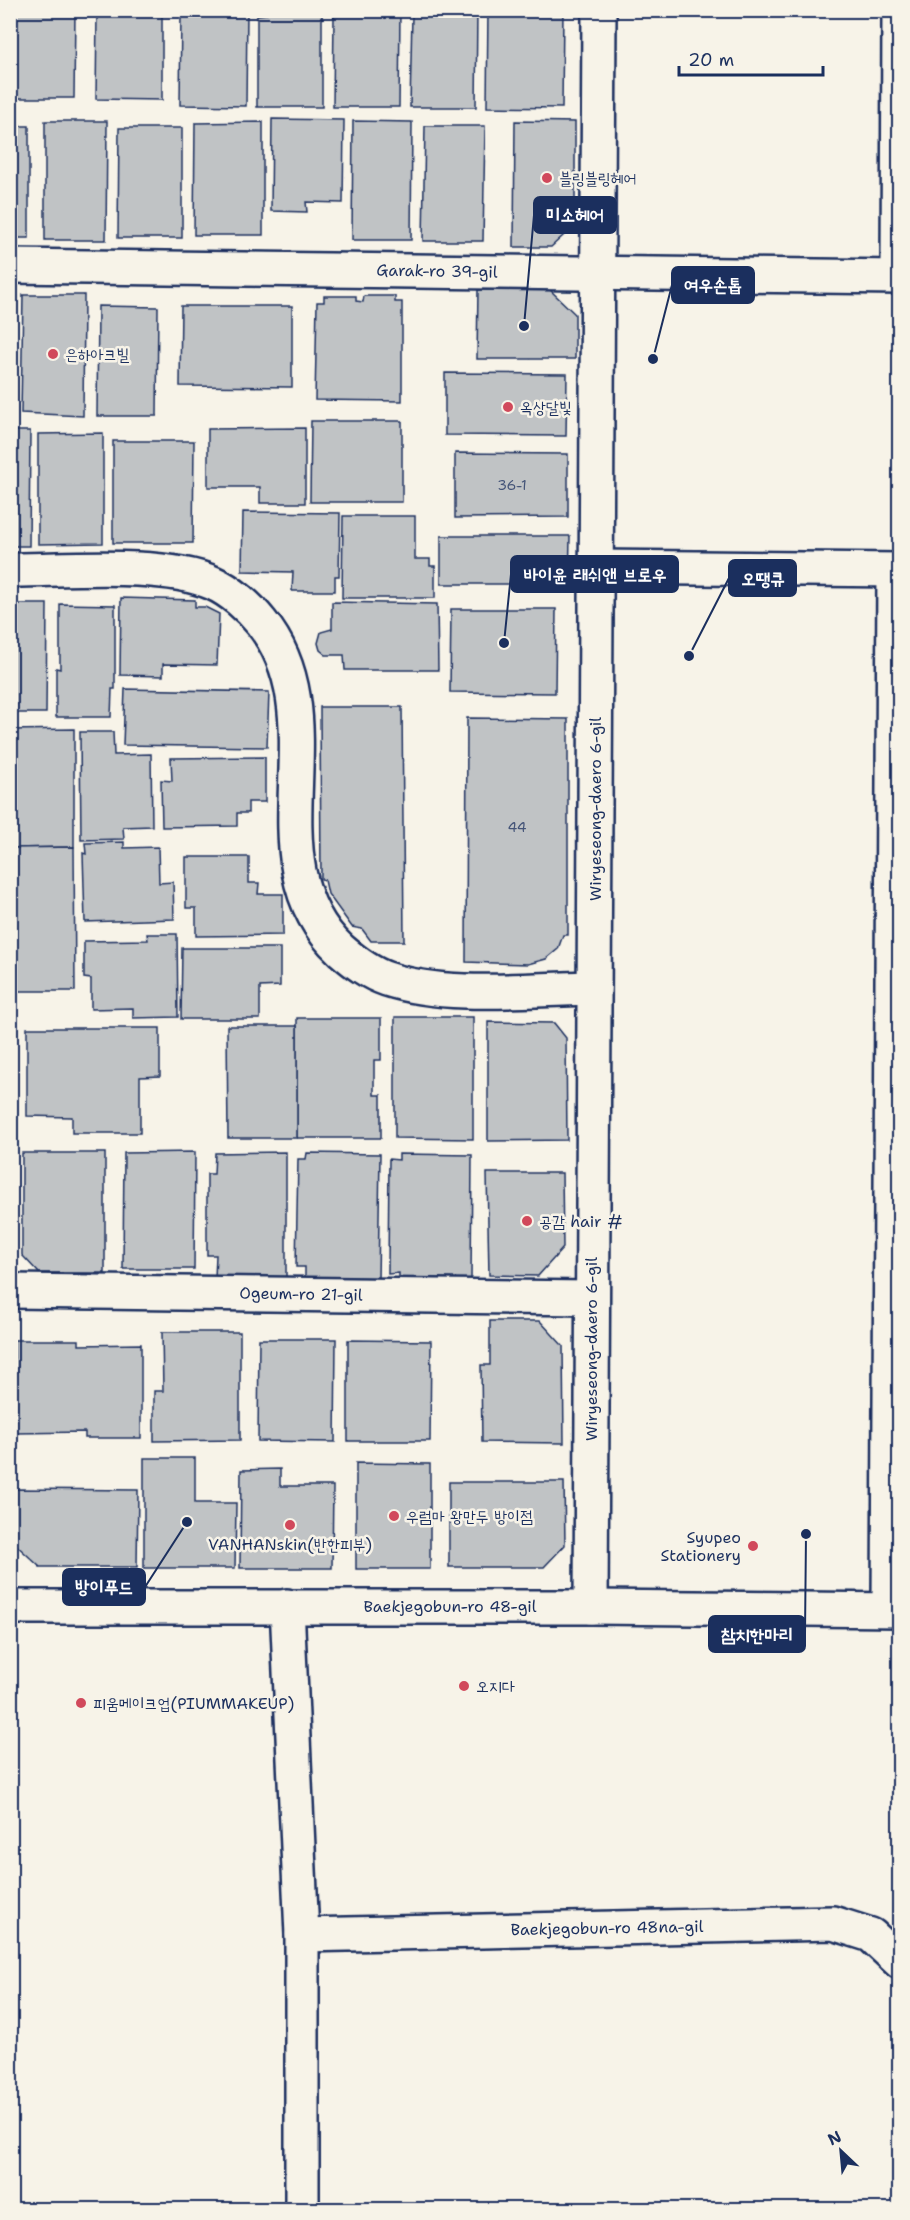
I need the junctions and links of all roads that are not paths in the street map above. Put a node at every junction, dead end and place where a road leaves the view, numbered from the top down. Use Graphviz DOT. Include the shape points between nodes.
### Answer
graph roads {
  1 [pos="599,10"];
  2 [pos="899,10"];
  3 [pos="10,267"];
  4 [pos="596,273"];
  5 [pos="899,277"];
  6 [pos="597,567"];
  7 [pos="10,570"];
  8 [pos="897,570"];
  9 [pos="594,988"];
  10 [pos="10,1291"];
  11 [pos="591,1298"];
  12 [pos="287,1606"];
  13 [pos="10,1607"];
  14 [pos="591,1607"];
  15 [pos="894,1610"];
  16 [pos="302,1935"];
  17 [pos="900,1962"];
  18 [pos="302,2210"];
  1 -- 4 [label="street, Wiryeseong-daero 6-gil"];
  2 -- 5 [label="street"];
  3 -- 4 [label="street, Garak-ro 39-gil"];
  4 -- 5 [label="street, Garak-ro 39-gil"];
  4 -- 6 [label="street, Wiryeseong-daero 6-gil"];
  6 -- 8 [label="street"];
  6 -- 9 [label="street, Wiryeseong-daero 6-gil"];
  7 -- 9 [label="street" via="182,573 213,583 254,613 281,652 293,686 298,871 308,903 332,941 356,964 384,978 440,990"];
  8 -- 15 [label="street, Baekjegobun-ro 48-gil"];
  9 -- 11 [label="street, Wiryeseong-daero 6-gil"];
  10 -- 11 [label="street, Ogeum-ro 21-gil"];
  11 -- 14 [label="street, Wiryeseong-daero 6-gil"];
  12 -- 13 [label="street, Baekjegobun-ro 48-gil"];
  12 -- 14 [label="street, Baekjegobun-ro 48-gil"];
  12 -- 16 [label="street"];
  14 -- 15 [label="street, Baekjegobun-ro 48-gil"];
  16 -- 17 [label="street, Baekjegobun-ro 48na-gil" via="833,1923 871,1935"];
  16 -- 18 [label="street"];
}
